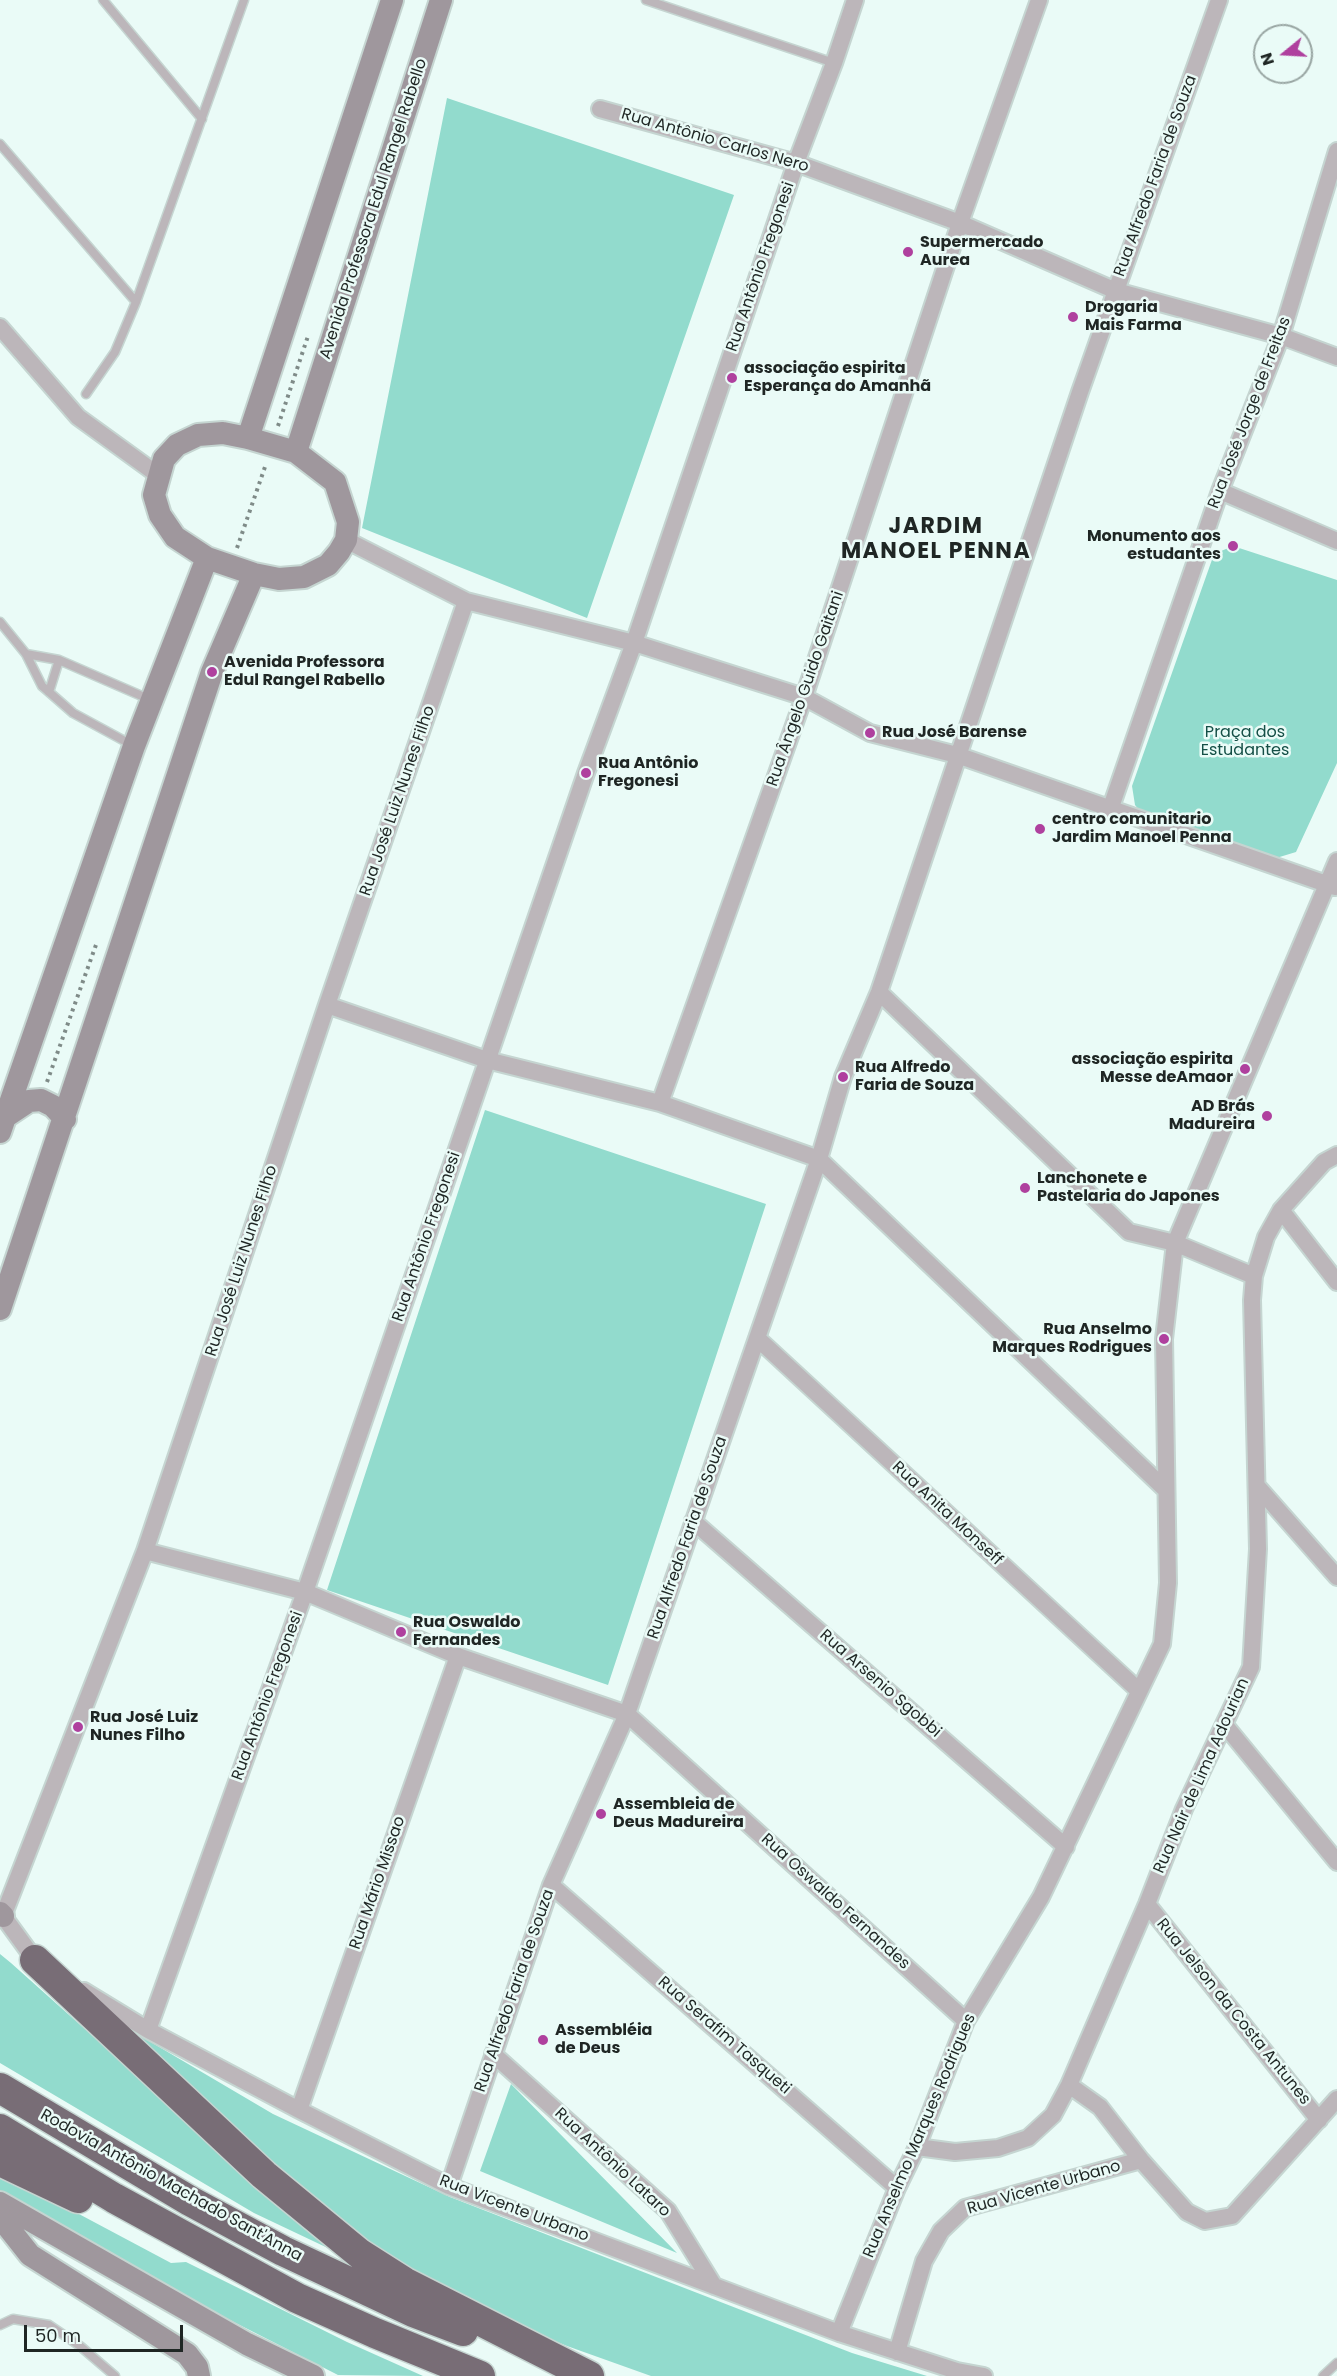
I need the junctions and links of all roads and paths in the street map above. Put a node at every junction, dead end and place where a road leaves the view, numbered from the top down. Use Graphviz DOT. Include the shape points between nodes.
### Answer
graph roads {
  1 [pos="103,0"];
  2 [pos="244,0"];
  3 [pos="392,0"];
  4 [pos="441,0"];
  5 [pos="646,0"];
  6 [pos="855,0"];
  7 [pos="1039,0"];
  8 [pos="1219,0"];
  9 [pos="834,63"];
  10 [pos="600,109"];
  11 [pos="202,119"];
  12 [pos="0,144"];
  13 [pos="1337,151"];
  14 [pos="796,162"];
  15 [pos="1332,180"];
  16 [pos="960,224"];
  17 [pos="1116,291"];
  18 [pos="136,302"];
  19 [pos="0,327"];
  20 [pos="1281,336"];
  21 [pos="1337,357"];
  22 [pos="86,394"];
  23 [pos="248,438"];
  24 [pos="296,452"];
  25 [pos="158,476"];
  26 [pos="1220,491"];
  27 [pos="346,540"];
  28 [pos="1337,542"];
  29 [pos="207,558"];
  30 [pos="254,574"];
  31 [pos="466,601"];
  32 [pos="0,622"];
  33 [pos="634,643"];
  34 [pos="26,654"];
  35 [pos="59,660"];
  36 [pos="49,692"];
  37 [pos="804,697"];
  38 [pos="152,700"];
  39 [pos="134,746"];
  40 [pos="957,755"];
  41 [pos="1110,810"];
  42 [pos="1337,861"];
  43 [pos="1332,886"];
  44 [pos="879,992"];
  45 [pos="327,1005"];
  46 [pos="487,1060"];
  47 [pos="660,1103"];
  48 [pos="65,1119"];
  49 [pos="2,1124"];
  50 [pos="1337,1155"];
  51 [pos="819,1159"];
  52 [pos="1281,1210"];
  53 [pos="1175,1243"];
  54 [pos="1254,1276"];
  55 [pos="1337,1282"];
  56 [pos="0,1310"];
  57 [pos="757,1338"];
  58 [pos="1257,1486"];
  59 [pos="1166,1490"];
  60 [pos="693,1521"];
  61 [pos="145,1551"];
  62 [pos="1337,1576"];
  63 [pos="305,1592"];
  64 [pos="458,1656"];
  65 [pos="1138,1690"];
  66 [pos="627,1714"];
  67 [pos="1224,1724"];
  68 [pos="1066,1847"];
  69 [pos="1337,1862"];
  70 [pos="551,1885"];
  71 [pos="1147,1904"];
  72 [pos="2,1914"];
  73 [pos="35,1960"];
  74 [pos="966,2021"];
  75 [pos="148,2030"];
  76 [pos="493,2054"];
  77 [pos="1069,2085"];
  78 [pos="0,2088"];
  79 [pos="1337,2099"];
  80 [pos="298,2110"];
  81 [pos="1319,2120"];
  82 [pos="0,2128"];
  83 [pos="917,2147"];
  84 [pos="1141,2160"];
  85 [pos="0,2161"];
  86 [pos="449,2186"];
  87 [pos="897,2188"];
  88 [pos="0,2204"];
  89 [pos="0,2217"];
  90 [pos="714,2286"];
  91 [pos="297,2298"];
  92 [pos="0,2325"];
  93 [pos="838,2333"];
  94 [pos="897,2352"];
  95 [pos="1337,2363"];
  96 [pos="115,2376"];
  97 [pos="199,2376"];
  98 [pos="313,2376"];
  99 [pos="480,2376"];
  100 [pos="578,2376"];
  101 [pos="589,2376"];
  102 [pos="984,2376"];
  103 [pos="1323,2376"];
  1 -- 11 [label="lane"];
  2 -- 11 [label="lane"];
  3 -- 23 [label="main road"];
  4 -- 24 [label="main road, Avenida Professora Edul Rangel Rabello"];
  5 -- 9 [label="lane"];
  6 -- 9 [label="street, Rua Antônio Fregonesi"];
  7 -- 16 [label="street, Rua Ângelo Guido Gaitani"];
  8 -- 17 [label="street, Rua Alfredo Faria de Souza"];
  9 -- 14 [label="street, Rua Antônio Fregonesi"];
  10 -- 14 [label="street, Rua Antônio Carlos Nero"];
  11 -- 18 [label="lane"];
  12 -- 18 [label="lane"];
  13 -- 15 [label="street, Rua José Jorge de Freitas"];
  14 -- 16 [label="street, Rua Antônio Carlos Nero"];
  14 -- 33 [label="street, Rua Antônio Fregonesi"];
  15 -- 20 [label="street, Rua José Jorge de Freitas"];
  16 -- 17 [label="street, Rua Antônio Carlos Nero"];
  16 -- 37 [label="street, Rua Ângelo Guido Gaitani"];
  17 -- 20 [label="street, Rua Antônio Carlos Nero"];
  17 -- 40 [label="street, Rua Alfredo Faria de Souza"];
  18 -- 22 [label="lane" via="115,352"];
  19 -- 25 [label="street" via="78,417"];
  20 -- 21 [label="street, Rua Antônio Carlos Nero"];
  20 -- 26 [label="street, Rua José Jorge de Freitas"];
  23 -- 24 [label="main road"];
  23 -- 25 [label="main road" via="198,435 177,445 164,459"];
  24 -- 27 [label="main road" via="335,482 348,522"];
  25 -- 29 [label="main road" via="154,495 160,515 175,537"];
  26 -- 28 [label="street"];
  26 -- 41 [label="street, Rua José Jorge de Freitas"];
  27 -- 30 [label="main road" via="328,565 304,577 279,579"];
  27 -- 31 [label="street"];
  29 -- 30 [label="main road"];
  29 -- 38 [label="main road"];
  30 -- 48 [label="main road" via="212,672"];
  31 -- 33 [label="street"];
  31 -- 45 [label="street, Rua José Luiz Nunes Filho"];
  32 -- 34 [label="lane"];
  33 -- 37 [label="street"];
  33 -- 46 [label="street, Rua Antônio Fregonesi"];
  34 -- 35 [label="lane"];
  34 -- 36 [label="lane"];
  35 -- 36 [label="lane"];
  35 -- 38 [label="lane"];
  36 -- 39 [label="lane" via="73,713"];
  37 -- 40 [label="street" via="870,733"];
  37 -- 47 [label="street, Rua Ângelo Guido Gaitani"];
  38 -- 39 [label="main road"];
  39 -- 49 [label="main road"];
  40 -- 41 [label="street"];
  40 -- 44 [label="street, Rua Alfredo Faria de Souza"];
  41 -- 43 [label="street"];
  42 -- 43 [label="street, Rua Anselmo Marques Rodrigues"];
  43 -- 53 [label="street, Rua Anselmo Marques Rodrigues"];
  44 -- 51 [label="street, Rua Alfredo Faria de Souza" via="843,1077"];
  44 -- 53 [label="street" via="1129,1232"];
  45 -- 46 [label="street"];
  45 -- 61 [label="street, Rua José Luiz Nunes Filho"];
  46 -- 47 [label="street"];
  46 -- 63 [label="street, Rua Antônio Fregonesi"];
  47 -- 51 [label="street"];
  48 -- 49 [label="main road" via="41,1100 29,1101"];
  48 -- 56 [label="main road"];
  50 -- 52 [label="street, Rua Nair de Lima Adourian" via="1324,1162"];
  51 -- 57 [label="street, Rua Alfredo Faria de Souza"];
  51 -- 59 [label="street"];
  52 -- 54 [label="street, Rua Nair de Lima Adourian" via="1266,1237"];
  52 -- 55 [label="street"];
  53 -- 54 [label="street"];
  53 -- 59 [label="street, Rua Anselmo Marques Rodrigues" via="1164,1340"];
  54 -- 58 [label="street, Rua Nair de Lima Adourian"];
  57 -- 60 [label="street, Rua Alfredo Faria de Souza"];
  57 -- 65 [label="street, Rua Anita Monseff"];
  58 -- 62 [label="street"];
  58 -- 67 [label="street, Rua Nair de Lima Adourian" via="1258,1549 1251,1667"];
  59 -- 65 [label="street, Rua Anselmo Marques Rodrigues" via="1168,1583 1162,1644"];
  60 -- 66 [label="street, Rua Alfredo Faria de Souza"];
  60 -- 68 [label="street, Rua Arsenio Sgobbi"];
  61 -- 63 [label="street, Rua Oswaldo Fernandes"];
  61 -- 72 [label="street, Rua José Luiz Nunes Filho"];
  63 -- 64 [label="street, Rua Oswaldo Fernandes"];
  63 -- 75 [label="street, Rua Antônio Fregonesi"];
  64 -- 66 [label="street, Rua Oswaldo Fernandes"];
  64 -- 80 [label="street, Rua Mário Missao"];
  65 -- 68 [label="street, Rua Anselmo Marques Rodrigues"];
  66 -- 70 [label="street, Rua Alfredo Faria de Souza"];
  66 -- 74 [label="street, Rua Oswaldo Fernandes"];
  67 -- 69 [label="street"];
  67 -- 71 [label="street, Rua Nair de Lima Adourian" via="1184,1809"];
  68 -- 74 [label="street, Rua Anselmo Marques Rodrigues" via="1041,1897"];
  70 -- 76 [label="street, Rua Alfredo Faria de Souza"];
  70 -- 87 [label="street, Rua Serafim Tasqueti"];
  71 -- 77 [label="street, Rua Nair de Lima Adourian"];
  71 -- 81 [label="street, Rua Jelson da Costa Antunes"];
  72 -- 73 [label="street"];
  73 -- 75 [label="street, Rua Vicente Urbano"];
  73 -- 101 [label="highway" via="264,2175 360,2254 404,2282"];
  74 -- 83 [label="street, Rua Anselmo Marques Rodrigues"];
  75 -- 80 [label="street, Rua Vicente Urbano"];
  76 -- 86 [label="street, Rua Alfredo Faria de Souza"];
  76 -- 90 [label="street, Rua Antônio Lataro" via="668,2211"];
  77 -- 83 [label="street, Rua Nair de Lima Adourian" via="1053,2115 1028,2138 998,2148 955,2152"];
  77 -- 84 [label="street" via="1100,2107"];
  78 -- 100 [label="highway, Rodovia Antônio Machado Sant'Anna" via="283,2252 413,2312"];
  79 -- 81 [label="street"];
  80 -- 86 [label="street, Rua Vicente Urbano"];
  81 -- 84 [label="street" via="1232,2216 1205,2221 1187,2212"];
  82 -- 91 [label="highway" via="114,2198"];
  83 -- 87 [label="street, Rua Anselmo Marques Rodrigues"];
  84 -- 94 [label="street, Rua Vicente Urbano" via="966,2208 941,2231 924,2260"];
  85 -- 91 [label="highway" via="140,2229"];
  86 -- 90 [label="street, Rua Vicente Urbano"];
  87 -- 93 [label="street, Rua Anselmo Marques Rodrigues"];
  88 -- 98 [label="main road" via="247,2344"];
  89 -- 97 [label="main road" via="30,2255 187,2354"];
  90 -- 93 [label="street, Rua Vicente Urbano"];
  91 -- 99 [label="highway"];
  92 -- 96 [label="lane" via="13,2319 49,2325"];
  93 -- 94 [label="street, Rua Vicente Urbano"];
  94 -- 102 [label="street, Rua Vicente Urbano"];
  95 -- 103 [label="lane"];
}
